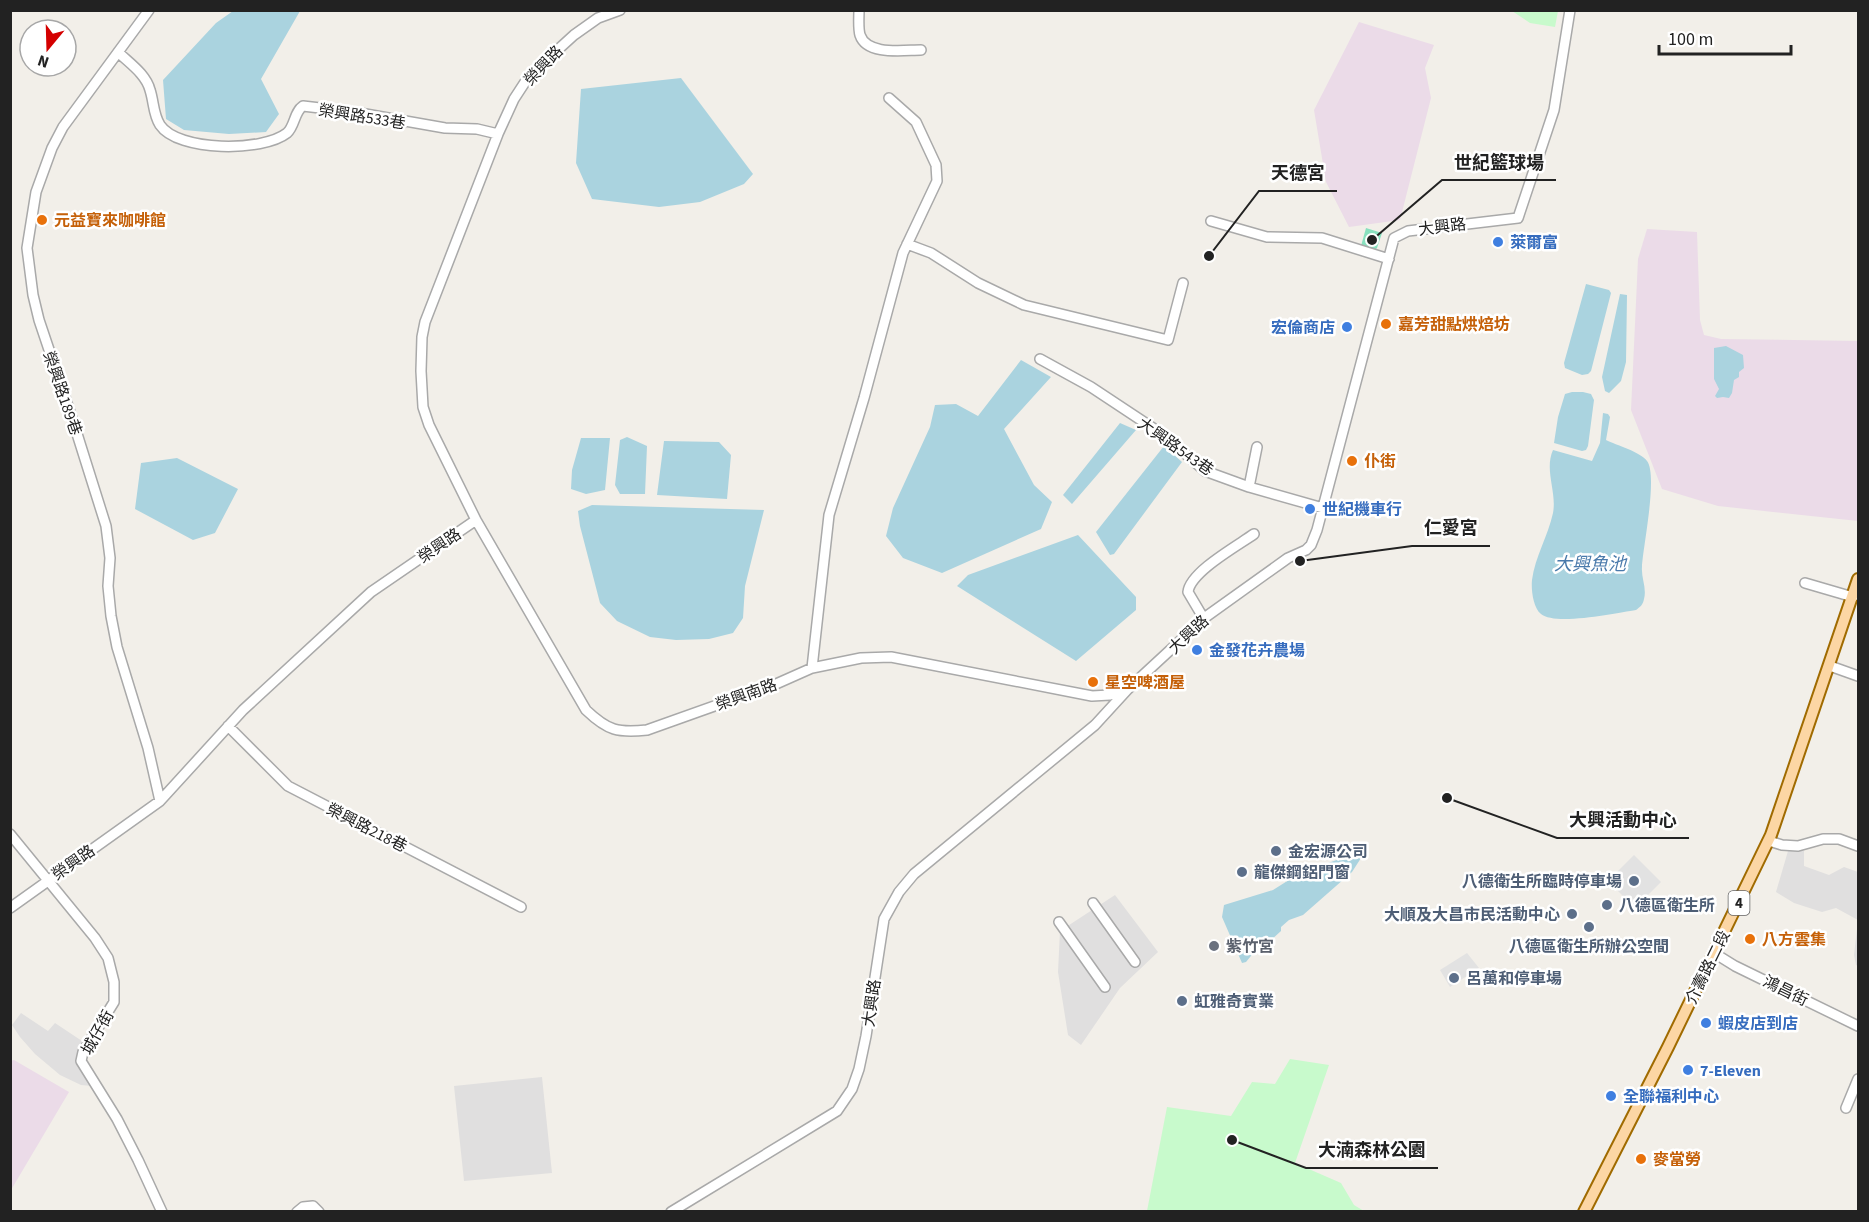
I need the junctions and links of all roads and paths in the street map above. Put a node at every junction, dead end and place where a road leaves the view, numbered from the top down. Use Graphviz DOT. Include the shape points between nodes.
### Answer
graph roads {
  1 [pos="149,10"];
  2 [pos="620,10"];
  3 [pos="859,10"];
  4 [pos="1570,10"];
  5 [pos="921,51"];
  6 [pos="118,52"];
  7 [pos="889,98"];
  8 [pos="498,134"];
  9 [pos="1211,221"];
  10 [pos="907,244"];
  11 [pos="1389,259"];
  12 [pos="1183,283"];
  13 [pos="1040,359"];
  14 [pos="1257,447"];
  15 [pos="1249,487"];
  16 [pos="1323,508"];
  17 [pos="476,520"];
  18 [pos="1254,534"];
  19 [pos="1805,583"];
  20 [pos="1856,588"];
  21 [pos="1204,619"];
  22 [pos="1830,666"];
  23 [pos="812,668"];
  24 [pos="1858,676"];
  25 [pos="1128,689"];
  26 [pos="228,726"];
  27 [pos="160,801"];
  28 [pos="10,834"];
  29 [pos="1769,841"];
  30 [pos="1858,846"];
  31 [pos="48,879"];
  32 [pos="1093,903"];
  33 [pos="521,907"];
  34 [pos="10,908"];
  35 [pos="1059,922"];
  36 [pos="1714,953"];
  37 [pos="1135,962"];
  38 [pos="1105,987"];
  39 [pos="1858,1026"];
  40 [pos="1858,1078"];
  41 [pos="1846,1108"];
  42 [pos="313,1210"];
  43 [pos="162,1212"];
  44 [pos="297,1212"];
  45 [pos="671,1212"];
  46 [pos="1584,1212"];
  1 -- 6 [label="street, 榮興路189巷"];
  2 -- 8 [label="street, 榮興路" via="598,18 574,34 529,76"];
  3 -- 5 [label="street" via="860,35 866,44"];
  4 -- 11 [label="street, 大興路" via="1554,110 1518,218 1408,231 1394,238"];
  6 -- 8 [label="street, 榮興路533巷" via="144,77 161,126 173,136 191,142 242,147 261,143 288,132 303,106"];
  6 -- 27 [label="street, 榮興路189巷" via="52,148 36,192 27,248 39,320 106,526 108,586 117,647"];
  7 -- 10 [label="street" via="915,122 936,165 938,181"];
  8 -- 17 [label="street, 榮興路" via="425,322 421,350 423,407"];
  9 -- 11 [label="street" via="1268,237 1322,238"];
  10 -- 12 [label="street" via="931,253 978,283 1024,305 1168,340"];
  10 -- 23 [label="street" via="829,515"];
  11 -- 16 [label="street, 大興路"];
  13 -- 15 [label="street, 大興路543巷" via="1165,436 1205,471"];
  14 -- 15 [label="street"];
  15 -- 16 [label="street, 大興路543巷"];
  16 -- 21 [label="street, 大興路" via="1306,550 1288,558"];
  17 -- 23 [label="street, 榮興南路" via="586,710 614,730 647,730"];
  17 -- 26 [label="street, 榮興路" via="371,592"];
  18 -- 21 [label="street" via="1192,581 1188,592"];
  19 -- 20 [label="street"];
  20 -- 22 [label="main road, 介壽路二段 / 4"];
  21 -- 25 [label="street, 大興路"];
  22 -- 24 [label="street"];
  22 -- 29 [label="main road, 介壽路二段 / 4"];
  23 -- 25 [label="street, 榮興南路" via="861,658 891,657 1092,696"];
  25 -- 45 [label="street, 大興路" via="1095,725 914,874 899,892 884,919 859,1069 837,1112"];
  26 -- 27 [label="street, 榮興路"];
  26 -- 33 [label="street, 榮興路218巷" via="288,786"];
  27 -- 31 [label="street, 榮興路"];
  28 -- 31 [label="street"];
  29 -- 30 [label="street" via="1798,846 1839,839"];
  29 -- 36 [label="main road, 介壽路二段 / 4"];
  31 -- 34 [label="street, 榮興路"];
  31 -- 43 [label="street, 城仔街" via="108,958 114,1002 81,1061 120,1126"];
  32 -- 37 [label="street"];
  35 -- 38 [label="street"];
  36 -- 39 [label="street, 鴻昌街"];
  36 -- 46 [label="main road, 介壽路二段 / 4"];
  40 -- 41 [label="street"];
  42 -- 44 [label="street" via="303,1207"];
}
